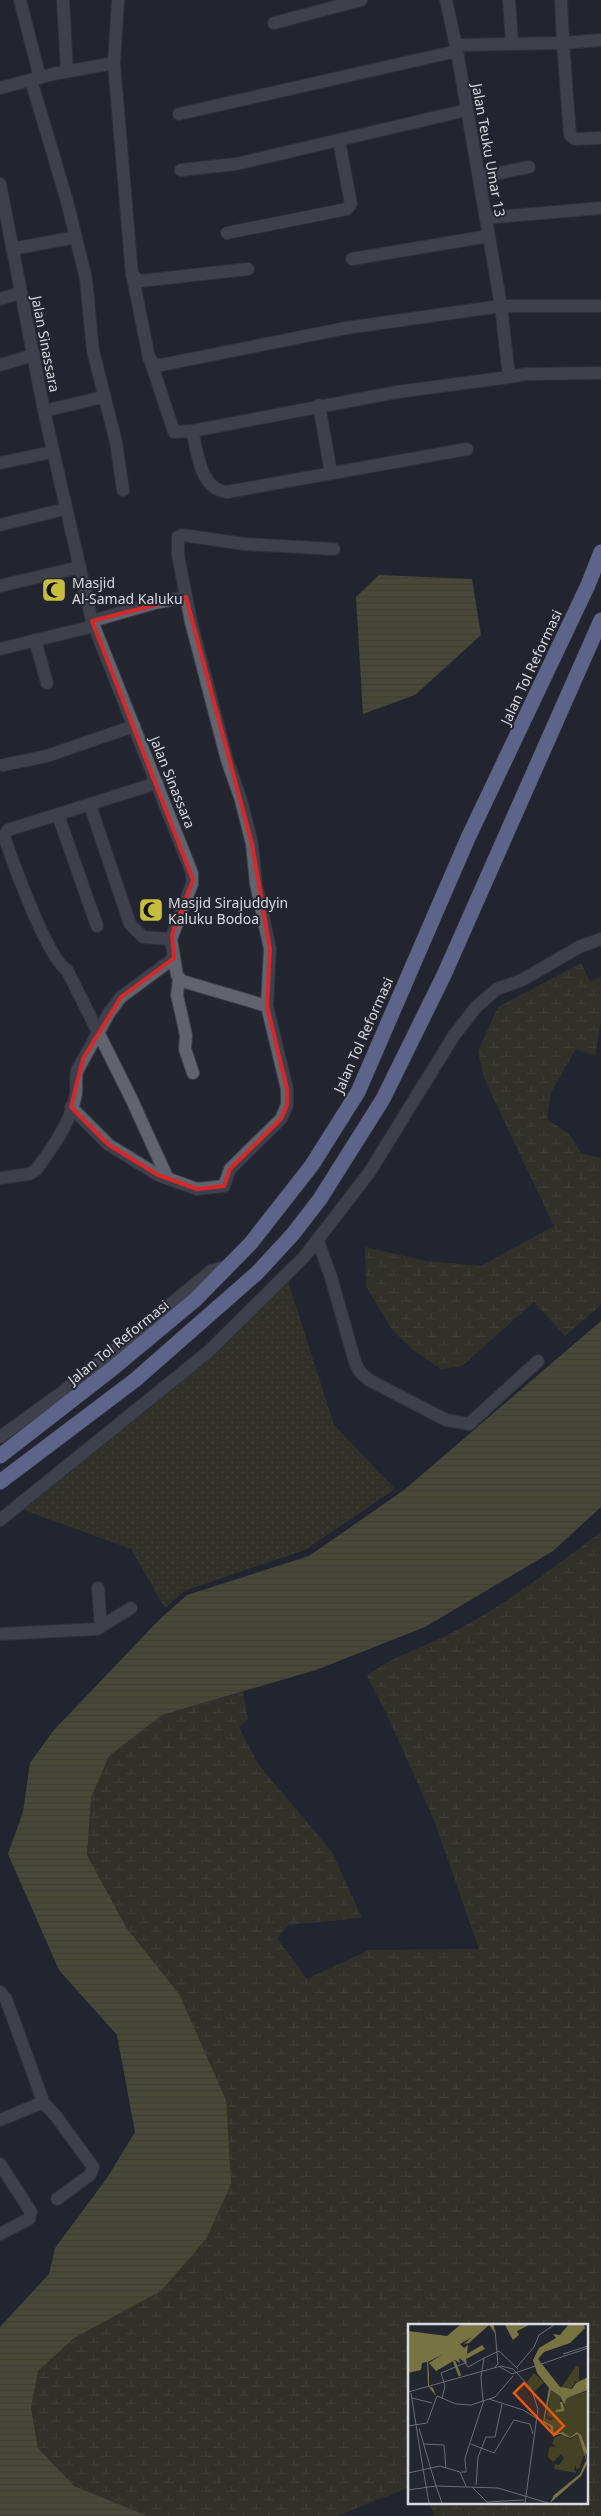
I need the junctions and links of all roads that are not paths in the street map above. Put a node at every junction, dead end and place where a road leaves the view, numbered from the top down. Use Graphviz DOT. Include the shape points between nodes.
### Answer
graph roads {
  1 [pos="20,0"];
  2 [pos="63,0"];
  3 [pos="118,0"];
  4 [pos="362,0"];
  5 [pos="446,0"];
  6 [pos="509,0"];
  7 [pos="561,0"];
  8 [pos="274,23"];
  9 [pos="601,40"];
  10 [pos="562,42"];
  11 [pos="512,44"];
  12 [pos="456,48"];
  13 [pos="114,63"];
  14 [pos="68,71"];
  15 [pos="35,79"];
  16 [pos="0,88"];
  17 [pos="467,110"];
  18 [pos="179,114"];
  19 [pos="601,138"];
  20 [pos="338,141"];
  21 [pos="529,167"];
  22 [pos="181,170"];
  23 [pos="479,177"];
  24 [pos="0,184"];
  25 [pos="1,199"];
  26 [pos="601,208"];
  27 [pos="486,218"];
  28 [pos="227,233"];
  29 [pos="489,236"];
  30 [pos="76,237"];
  31 [pos="12,248"];
  32 [pos="352,259"];
  33 [pos="248,269"];
  34 [pos="132,273"];
  35 [pos="20,293"];
  36 [pos="0,299"];
  37 [pos="501,306"];
  38 [pos="601,306"];
  39 [pos="34,355"];
  40 [pos="154,364"];
  41 [pos="0,365"];
  42 [pos="601,372"];
  43 [pos="509,377"];
  44 [pos="103,397"];
  45 [pos="319,405"];
  46 [pos="44,411"];
  47 [pos="192,431"];
  48 [pos="467,449"];
  49 [pos="52,452"];
  50 [pos="0,463"];
  51 [pos="331,472"];
  52 [pos="123,490"];
  53 [pos="65,509"];
  54 [pos="0,524"];
  55 [pos="334,549"];
  56 [pos="601,552"];
  57 [pos="80,567"];
  58 [pos="0,586"];
  59 [pos="186,598"];
  60 [pos="601,620"];
  61 [pos="93,624"];
  62 [pos="35,640"];
  63 [pos="0,649"];
  64 [pos="47,683"];
  65 [pos="134,726"];
  66 [pos="3,765"];
  67 [pos="157,782"];
  68 [pos="90,805"];
  69 [pos="58,815"];
  70 [pos="98,926"];
  71 [pos="171,938"];
  72 [pos="601,939"];
  73 [pos="174,958"];
  74 [pos="179,979"];
  75 [pos="267,1006"];
  76 [pos="98,1034"];
  77 [pos="193,1073"];
  78 [pos="71,1107"];
  79 [pos="167,1177"];
  80 [pos="0,1178"];
  81 [pos="318,1241"];
  82 [pos="232,1264"];
  83 [pos="538,1361"];
  84 [pos="0,1437"];
  85 [pos="0,1456"];
  86 [pos="0,1482"];
  87 [pos="0,1520"];
  88 [pos="98,1588"];
  89 [pos="131,1608"];
  90 [pos="101,1627"];
  91 [pos="0,1634"];
  92 [pos="0,1992"];
  93 [pos="42,2101"];
  94 [pos="0,2120"];
  95 [pos="0,2164"];
  96 [pos="57,2199"];
  97 [pos="0,2234"];
  1 -- 15 [label="street"];
  2 -- 14 [label="street"];
  3 -- 13 [label="street"];
  4 -- 8 [label="street"];
  5 -- 12 [label="street, Jalan Teuku Umar 13"];
  6 -- 11 [label="street"];
  7 -- 10 [label="street"];
  9 -- 10 [label="street"];
  10 -- 11 [label="street"];
  10 -- 19 [label="street" via="570,135 575,139"];
  11 -- 12 [label="street"];
  12 -- 17 [label="street, Jalan Teuku Umar 13"];
  12 -- 18 [label="street"];
  13 -- 14 [label="street"];
  13 -- 34 [label="street"];
  14 -- 15 [label="street"];
  15 -- 16 [label="street"];
  15 -- 30 [label="street"];
  17 -- 20 [label="street"];
  17 -- 23 [label="street, Jalan Teuku Umar 13"];
  20 -- 22 [label="street" via="236,164"];
  20 -- 28 [label="street" via="351,204 347,209"];
  21 -- 23 [label="street"];
  23 -- 27 [label="street, Jalan Teuku Umar 13"];
  24 -- 25 [label="street, Jalan Sinassara"];
  25 -- 31 [label="street, Jalan Sinassara"];
  26 -- 27 [label="street"];
  27 -- 29 [label="street, Jalan Teuku Umar 13"];
  29 -- 32 [label="street"];
  29 -- 37 [label="street, Jalan Teuku Umar 13"];
  30 -- 31 [label="street"];
  30 -- 44 [label="street" via="86,279 92,351"];
  31 -- 35 [label="street, Jalan Sinassara"];
  33 -- 34 [label="street" via="140,281"];
  34 -- 40 [label="street"];
  35 -- 36 [label="street"];
  35 -- 39 [label="street, Jalan Sinassara"];
  37 -- 38 [label="street"];
  37 -- 40 [label="street" via="346,328"];
  37 -- 43 [label="street, Jalan Teuku Umar 13"];
  39 -- 41 [label="street"];
  39 -- 46 [label="street, Jalan Sinassara"];
  40 -- 47 [label="street" via="174,432"];
  42 -- 43 [label="street"];
  43 -- 45 [label="street"];
  44 -- 46 [label="street"];
  44 -- 52 [label="street" via="116,442"];
  45 -- 47 [label="street"];
  45 -- 51 [label="street"];
  46 -- 49 [label="street, Jalan Sinassara"];
  47 -- 51 [label="street" via="205,476 217,491 227,492"];
  48 -- 51 [label="street"];
  49 -- 50 [label="street"];
  49 -- 53 [label="street, Jalan Sinassara"];
  53 -- 54 [label="street"];
  53 -- 57 [label="street, Jalan Sinassara"];
  55 -- 59 [label="street" via="244,544 180,535 178,555"];
  56 -- 82 [label="highway, Jalan Tol Reformasi" via="468,838 358,1092 312,1165"];
  57 -- 58 [label="street"];
  57 -- 61 [label="street, Jalan Sinassara"];
  59 -- 61 [label="street" via="155,603"];
  59 -- 75 [label="street" via="252,844 256,884 270,949"];
  60 -- 86 [label="highway" via="444,975 383,1099 320,1199 293,1234 243,1286 135,1380"];
  61 -- 62 [label="street"];
  61 -- 65 [label="street, Jalan Sinassara"];
  62 -- 63 [label="street"];
  62 -- 64 [label="street"];
  65 -- 66 [label="street" via="47,756"];
  65 -- 67 [label="street, Jalan Sinassara"];
  67 -- 68 [label="street"];
  67 -- 71 [label="street, Jalan Sinassara" via="192,872 192,884"];
  68 -- 69 [label="street"];
  68 -- 71 [label="street" via="130,924 143,937"];
  69 -- 70 [label="street"];
  69 -- 76 [label="street" via="6,830 4,836 37,920 59,965 67,970"];
  71 -- 73 [label="street, Jalan Sinassara"];
  72 -- 81 [label="street" via="579,947 522,980 497,989 476,1007 453,1037 377,1161"];
  73 -- 74 [label="street, Jalan Sinassara"];
  73 -- 76 [label="street" via="126,991"];
  74 -- 75 [label="street"];
  74 -- 77 [label="street, Jalan Sinassara" via="177,995"];
  75 -- 79 [label="street" via="287,1089 285,1112 230,1168 224,1186 198,1188"];
  76 -- 78 [label="street" via="77,1071 76,1094"];
  76 -- 79 [label="street"];
  78 -- 79 [label="street" via="109,1145 158,1175"];
  78 -- 80 [label="street" via="63,1130 34,1172"];
  81 -- 83 [label="street" via="355,1362 360,1372 377,1385 446,1420 469,1424"];
  81 -- 87 [label="street" via="208,1352"];
  82 -- 84 [label="street" via="211,1271 64,1391"];
  82 -- 85 [label="highway, Jalan Tol Reformasi" via="195,1300 112,1369"];
  88 -- 90 [label="street"];
  89 -- 90 [label="street"];
  90 -- 91 [label="street" via="94,1630"];
  92 -- 93 [label="street" via="6,1999"];
  93 -- 94 [label="street"];
  93 -- 96 [label="street" via="93,2167 90,2176"];
  95 -- 97 [label="street" via="31,2212 29,2219"];
}
